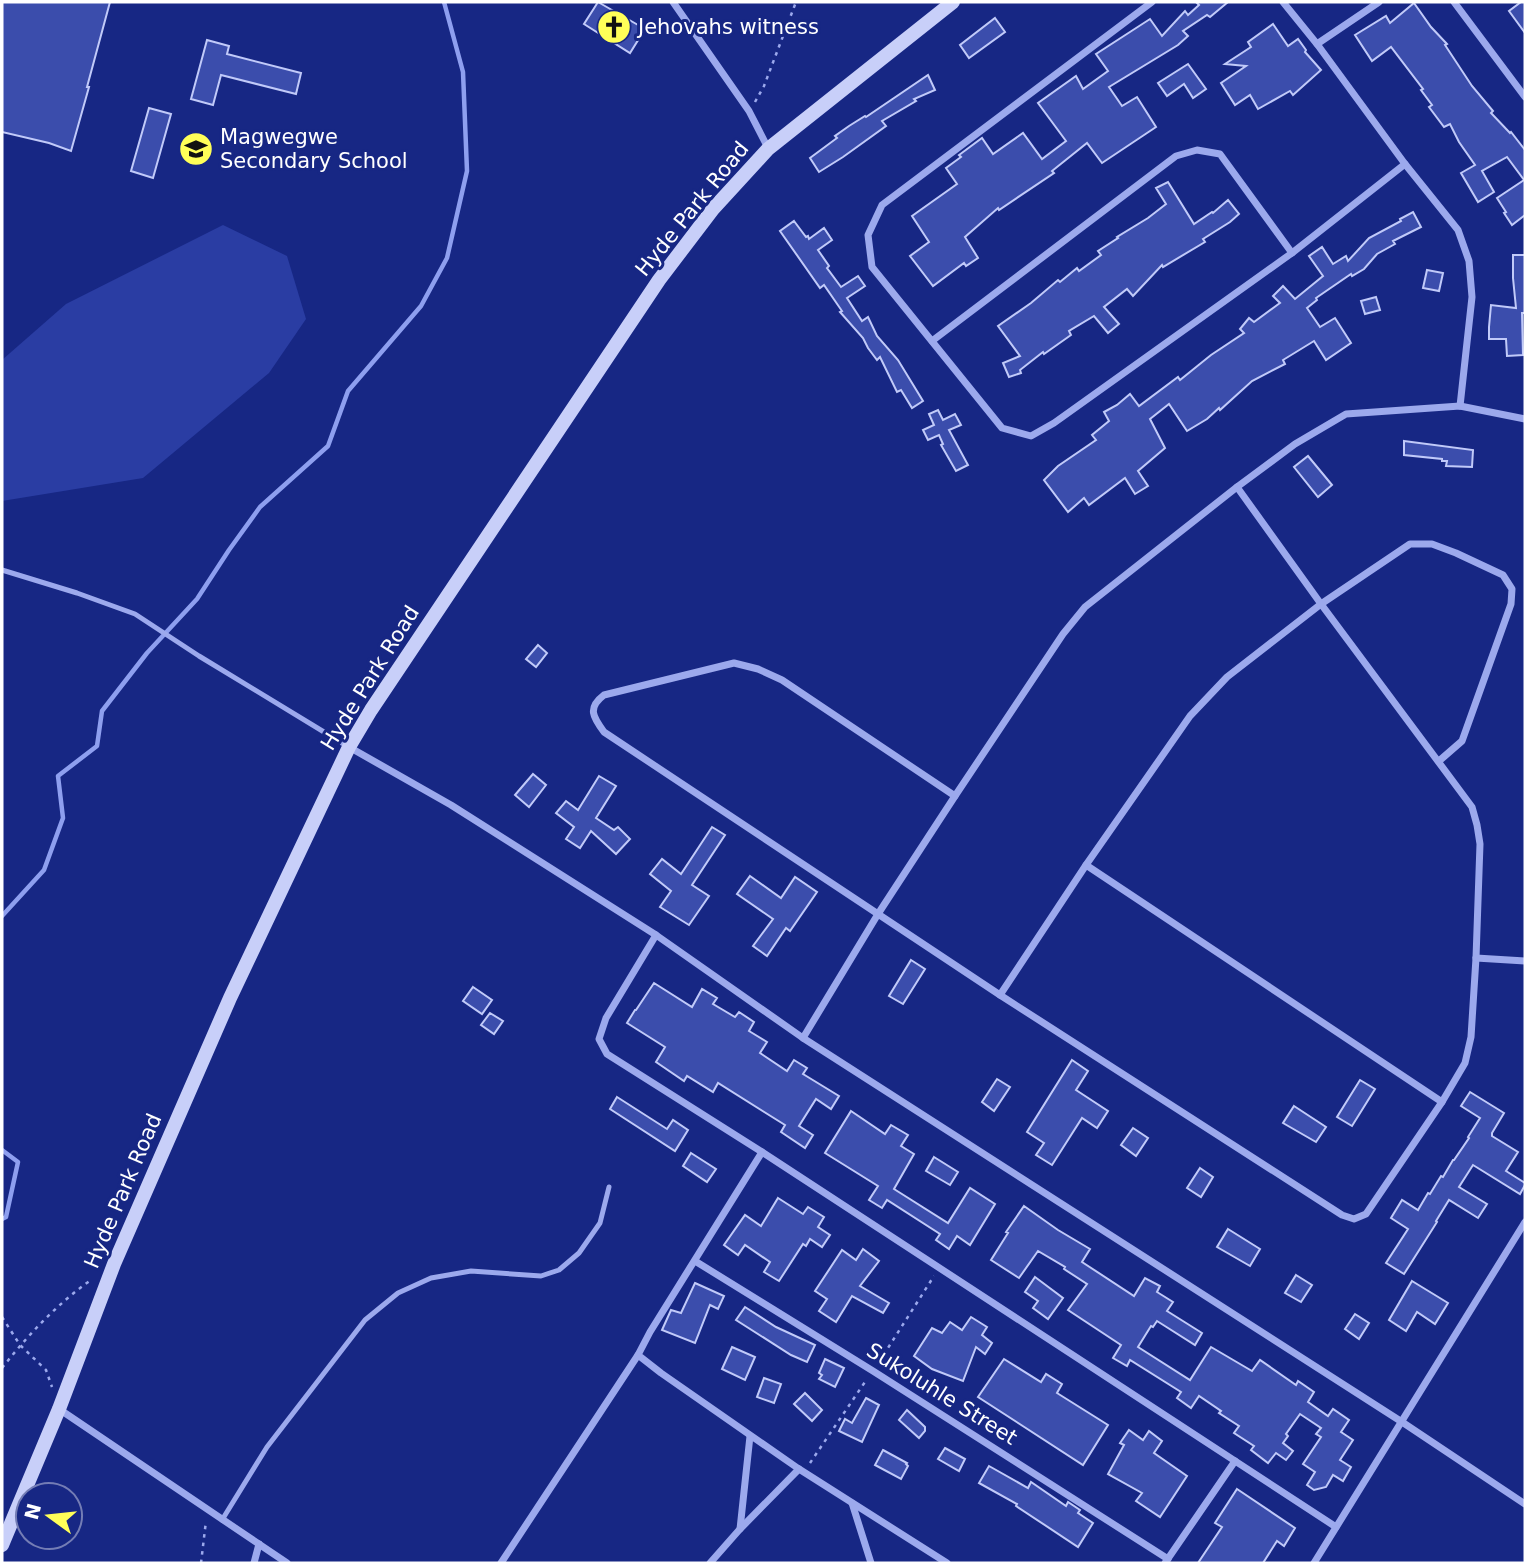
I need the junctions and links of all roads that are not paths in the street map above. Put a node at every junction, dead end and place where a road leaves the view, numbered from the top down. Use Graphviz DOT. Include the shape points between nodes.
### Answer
graph roads {
  1 [pos="673,2"];
  2 [pos="953,2"];
  3 [pos="1152,2"];
  4 [pos="1283,2"];
  5 [pos="1379,2"];
  6 [pos="1454,2"];
  7 [pos="1317,44"];
  8 [pos="1525,97"];
  9 [pos="768,149"];
  10 [pos="1405,164"];
  11 [pos="1292,253"];
  12 [pos="932,341"];
  13 [pos="1460,406"];
  14 [pos="1525,419"];
  15 [pos="1237,487"];
  16 [pos="2,569"];
  17 [pos="1321,604"];
  18 [pos="349,747"];
  19 [pos="1439,761"];
  20 [pos="955,796"];
  21 [pos="1086,865"];
  22 [pos="878,914"];
  23 [pos="656,936"];
  24 [pos="1476,958"];
  25 [pos="1525,961"];
  26 [pos="1000,995"];
  27 [pos="803,1038"];
  28 [pos="1442,1102"];
  29 [pos="762,1152"];
  30 [pos="609,1187"];
  31 [pos="1525,1222"];
  32 [pos="695,1261"];
  33 [pos="639,1356"];
  34 [pos="59,1409"];
  35 [pos="1402,1422"];
  36 [pos="750,1436"];
  37 [pos="1234,1461"];
  38 [pos="799,1469"];
  39 [pos="852,1503"];
  40 [pos="1525,1504"];
  41 [pos="222,1520"];
  42 [pos="1336,1527"];
  43 [pos="740,1529"];
  44 [pos="259,1544"];
  45 [pos="2,1545"];
  46 [pos="1166,1561"];
  47 [pos="254,1563"];
  48 [pos="287,1563"];
  49 [pos="501,1563"];
  50 [pos="710,1563"];
  51 [pos="871,1563"];
  52 [pos="947,1563"];
  53 [pos="1314,1563"];
  1 -- 9 [label="street" via="749,111"];
  2 -- 9 [label="street, Hyde Park Road"];
  3 -- 12 [label="street" via="882,205 867,235 872,268"];
  4 -- 7 [label="street"];
  5 -- 7 [label="street"];
  6 -- 8 [label="street"];
  7 -- 10 [label="street"];
  9 -- 18 [label="street, Hyde Park Road" via="713,209 659,280"];
  10 -- 11 [label="street"];
  10 -- 13 [label="street" via="1458,230 1469,261 1472,297"];
  11 -- 12 [label="street" via="1031,436 1002,429"];
  11 -- 12 [label="street" via="1220,154 1197,150 1176,156"];
  13 -- 14 [label="street"];
  13 -- 15 [label="street" via="1346,414"];
  15 -- 17 [label="street"];
  15 -- 20 [label="street" via="1085,607"];
  16 -- 18 [label="lane" via="135,614"];
  17 -- 19 [label="street"];
  17 -- 19 [label="street" via="1410,544 1432,544 1503,575 1512,589 1506,620 1462,741"];
  17 -- 21 [label="street" via="1227,677 1190,716"];
  18 -- 23 [label="street" via="451,805"];
  18 -- 34 [label="street, Hyde Park Road" via="225,1010 114,1264"];
  19 -- 24 [label="street" via="1472,807 1477,825"];
  20 -- 22 [label="street"];
  20 -- 22 [label="street" via="782,680 758,669 734,663 604,695 596,701 595,720 604,732"];
  21 -- 26 [label="street"];
  21 -- 28 [label="street"];
  22 -- 26 [label="street"];
  22 -- 27 [label="street"];
  23 -- 27 [label="street"];
  23 -- 29 [label="street" via="606,1018 599,1039 607,1054"];
  24 -- 25 [label="street"];
  24 -- 28 [label="street" via="1465,1063"];
  26 -- 28 [label="street" via="1354,1219 1366,1214"];
  27 -- 35 [label="street"];
  29 -- 32 [label="street"];
  29 -- 37 [label="street"];
  30 -- 41 [label="lane" via="600,1223 559,1270 541,1276 471,1271 430,1278 398,1293 365,1320 267,1447"];
  31 -- 35 [label="street"];
  32 -- 33 [label="street"];
  32 -- 46 [label="street, Sukoluhle Street"];
  33 -- 36 [label="street"];
  33 -- 49 [label="street"];
  34 -- 41 [label="street"];
  34 -- 45 [label="street, Hyde Park Road"];
  35 -- 40 [label="street"];
  35 -- 42 [label="street"];
  36 -- 38 [label="street"];
  36 -- 43 [label="street"];
  37 -- 42 [label="street"];
  37 -- 46 [label="street"];
  38 -- 39 [label="street"];
  38 -- 43 [label="street"];
  39 -- 51 [label="street"];
  39 -- 52 [label="street"];
  41 -- 44 [label="street"];
  42 -- 53 [label="street"];
  43 -- 50 [label="street"];
  44 -- 47 [label="street"];
  44 -- 48 [label="street"];
}
